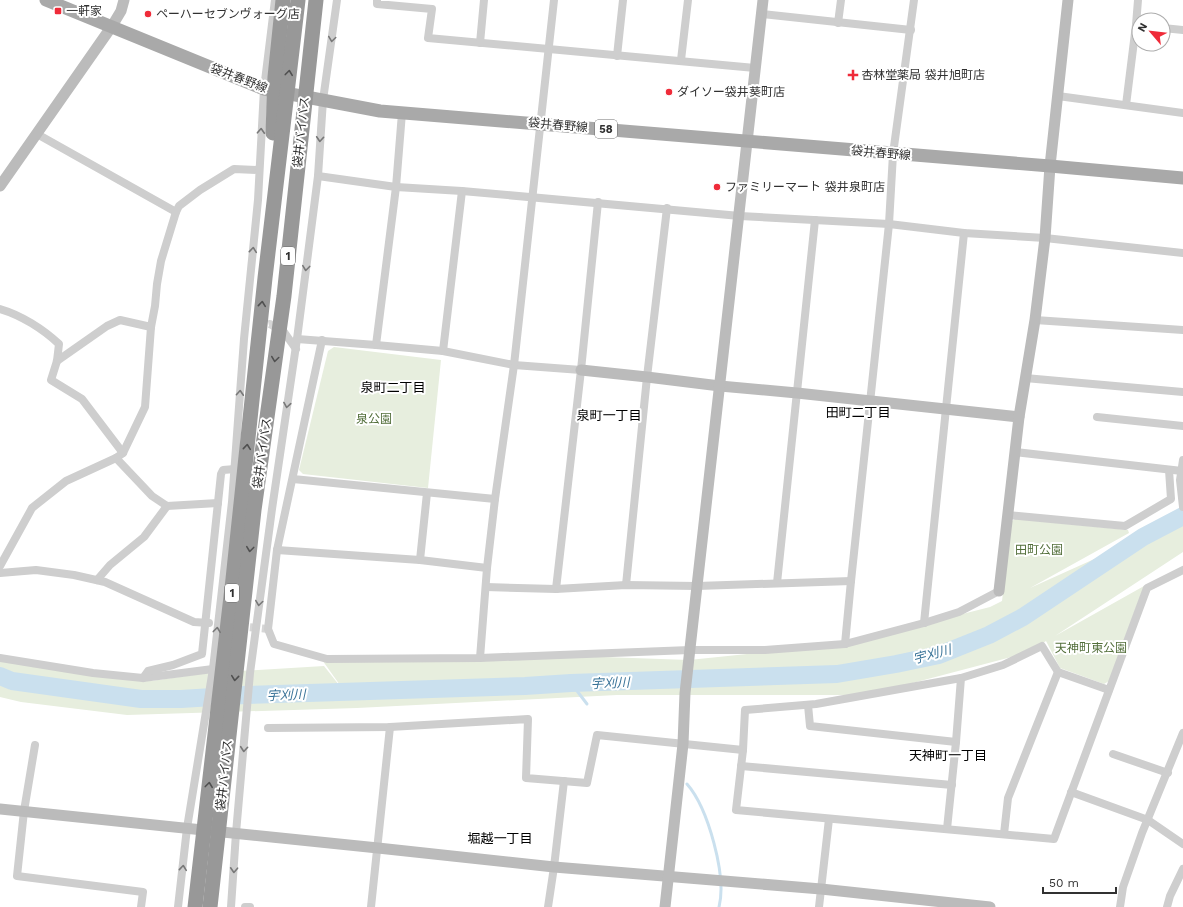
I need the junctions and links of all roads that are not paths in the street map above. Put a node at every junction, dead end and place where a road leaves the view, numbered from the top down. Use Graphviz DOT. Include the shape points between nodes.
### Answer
graph roads {
  1 [pos="46,0"];
  2 [pos="124,0"];
  3 [pos="276,0"];
  4 [pos="283,0"];
  5 [pos="298,0"];
  6 [pos="316,0"];
  7 [pos="324,0"];
  8 [pos="337,0"];
  9 [pos="377,0"];
  10 [pos="433,0"];
  11 [pos="484,0"];
  12 [pos="554,0"];
  13 [pos="623,0"];
  14 [pos="688,0"];
  15 [pos="763,0"];
  16 [pos="841,0"];
  17 [pos="914,0"];
  18 [pos="1068,0"];
  19 [pos="1138,0"];
  20 [pos="432,9"];
  21 [pos="1138,12"];
  22 [pos="762,14"];
  23 [pos="838,23"];
  24 [pos="112,26"];
  25 [pos="1171,29"];
  26 [pos="911,30"];
  27 [pos="1183,30"];
  28 [pos="480,43"];
  29 [pos="549,50"];
  30 [pos="1133,52"];
  31 [pos="617,56"];
  32 [pos="681,60"];
  33 [pos="755,68"];
  34 [pos="264,89"];
  35 [pos="1058,96"];
  36 [pos="323,100"];
  37 [pos="1126,105"];
  38 [pos="402,113"];
  39 [pos="1183,113"];
  40 [pos="541,124"];
  41 [pos="37,134"];
  42 [pos="748,141"];
  43 [pos="893,154"];
  44 [pos="1050,166"];
  45 [pos="259,170"];
  46 [pos="318,176"];
  47 [pos="1183,178"];
  48 [pos="0,186"];
  49 [pos="396,187"];
  50 [pos="462,191"];
  51 [pos="532,198"];
  52 [pos="598,202"];
  53 [pos="667,208"];
  54 [pos="176,212"];
  55 [pos="740,216"];
  56 [pos="815,220"];
  57 [pos="889,224"];
  58 [pos="270,232"];
  59 [pos="964,233"];
  60 [pos="1045,238"];
  61 [pos="1183,252"];
  62 [pos="284,296"];
  63 [pos="0,309"];
  64 [pos="1035,320"];
  65 [pos="151,327"];
  66 [pos="254,327"];
  67 [pos="1183,330"];
  68 [pos="284,332"];
  69 [pos="244,339"];
  70 [pos="297,339"];
  71 [pos="322,340"];
  72 [pos="376,345"];
  73 [pos="296,349"];
  74 [pos="443,351"];
  75 [pos="57,361"];
  76 [pos="514,365"];
  77 [pos="581,370"];
  78 [pos="647,376"];
  79 [pos="1025,378"];
  80 [pos="720,386"];
  81 [pos="1183,392"];
  82 [pos="797,393"];
  83 [pos="870,401"];
  84 [pos="946,409"];
  85 [pos="1019,417"];
  86 [pos="1097,417"];
  87 [pos="1183,426"];
  88 [pos="1015,452"];
  89 [pos="123,453"];
  90 [pos="116,458"];
  91 [pos="1183,460"];
  92 [pos="235,469"];
  93 [pos="1169,470"];
  94 [pos="1182,471"];
  95 [pos="293,479"];
  96 [pos="427,493"];
  97 [pos="495,499"];
  98 [pos="218,503"];
  99 [pos="167,506"];
  100 [pos="1183,507"];
  101 [pos="1008,515"];
  102 [pos="277,550"];
  103 [pos="420,560"];
  104 [pos="0,566"];
  105 [pos="487,568"];
  106 [pos="1183,570"];
  107 [pos="0,573"];
  108 [pos="97,580"];
  109 [pos="851,581"];
  110 [pos="777,583"];
  111 [pos="626,585"];
  112 [pos="697,586"];
  113 [pos="486,587"];
  114 [pos="556,589"];
  115 [pos="999,591"];
  116 [pos="207,623"];
  117 [pos="924,623"];
  118 [pos="845,644"];
  119 [pos="690,650"];
  120 [pos="0,658"];
  121 [pos="480,658"];
  122 [pos="213,669"];
  123 [pos="1058,672"];
  124 [pos="143,678"];
  125 [pos="961,678"];
  126 [pos="1109,690"];
  127 [pos="808,705"];
  128 [pos="390,727"];
  129 [pos="268,728"];
  130 [pos="1183,734"];
  131 [pos="956,742"];
  132 [pos="35,744"];
  133 [pos="683,744"];
  134 [pos="743,750"];
  135 [pos="1113,754"];
  136 [pos="741,766"];
  137 [pos="1168,773"];
  138 [pos="564,781"];
  139 [pos="952,786"];
  140 [pos="1071,792"];
  141 [pos="0,809"];
  142 [pos="213,809"];
  143 [pos="24,811"];
  144 [pos="829,818"];
  145 [pos="1148,820"];
  146 [pos="187,828"];
  147 [pos="947,829"];
  148 [pos="236,833"];
  149 [pos="1004,834"];
  150 [pos="1183,844"];
  151 [pos="378,848"];
  152 [pos="554,867"];
  153 [pos="1183,869"];
  154 [pos="668,876"];
  155 [pos="822,889"];
  156 [pos="952,905"];
  157 [pos="141,907"];
  158 [pos="178,907"];
  159 [pos="189,907"];
  160 [pos="195,907"];
  161 [pos="210,907"];
  162 [pos="216,907"];
  163 [pos="232,907"];
  164 [pos="245,907"];
  165 [pos="250,907"];
  166 [pos="371,907"];
  167 [pos="548,907"];
  168 [pos="665,907"];
  169 [pos="819,907"];
  170 [pos="990,907"];
  171 [pos="1120,907"];
  172 [pos="1167,907"];
  1 -- 24 [label="main road, 袋井春野線 / 58"];
  2 -- 24 [label="street"];
  3 -- 34 [label="street"];
  4 -- 58 [label="highway, bridge" via="275,77"];
  58 -- 5 [label="highway, 袋井バイパス / 1, one-way, bridge"];
  6 -- 62 [label="highway, 袋井バイパス / 1, bridge"];
  7 -- 62 [label="highway, bridge"];
  8 -- 36 [label="street, one-way"];
  9 -- 20 [label="street" via="377,4"];
  10 -- 20 [label="street"];
  11 -- 28 [label="street"];
  12 -- 29 [label="street"];
  13 -- 31 [label="street"];
  14 -- 32 [label="street"];
  15 -- 22 [label="street"];
  16 -- 23 [label="street"];
  17 -- 26 [label="street"];
  18 -- 35 [label="street"];
  19 -- 21 [label="street"];
  20 -- 28 [label="street" via="428,38"];
  22 -- 23 [label="street"];
  22 -- 33 [label="street"];
  23 -- 26 [label="street"];
  24 -- 34 [label="main road, 袋井春野線 / 58"];
  24 -- 41 [label="street"];
  25 -- 27 [label="street"];
  26 -- 43 [label="street"];
  28 -- 29 [label="street"];
  29 -- 31 [label="street"];
  29 -- 40 [label="street"];
  30 -- 37 [label="street"];
  31 -- 32 [label="street"];
  32 -- 33 [label="street"];
  33 -- 42 [label="street"];
  34 -- 36 [label="main road, 袋井春野線 / 58"];
  45 -- 34 [label="street, one-way"];
  35 -- 37 [label="street"];
  35 -- 44 [label="street"];
  36 -- 38 [label="main road, 袋井春野線 / 58"];
  36 -- 46 [label="street, one-way"];
  37 -- 39 [label="street"];
  38 -- 40 [label="main road, 袋井春野線 / 58"];
  38 -- 49 [label="street"];
  40 -- 42 [label="main road, 袋井春野線 / 58"];
  40 -- 51 [label="street"];
  41 -- 48 [label="street"];
  41 -- 54 [label="street"];
  42 -- 43 [label="main road, 袋井春野線 / 58"];
  42 -- 55 [label="street"];
  43 -- 44 [label="main road, 袋井春野線 / 58"];
  43 -- 57 [label="street"];
  44 -- 47 [label="main road, 袋井春野線 / 58"];
  44 -- 60 [label="street"];
  45 -- 54 [label="street" via="234,169 200,190 179,206"];
  69 -- 45 [label="street, one-way"];
  46 -- 49 [label="street"];
  46 -- 70 [label="street, one-way"];
  49 -- 50 [label="street"];
  49 -- 72 [label="street"];
  50 -- 51 [label="street"];
  50 -- 74 [label="street"];
  51 -- 52 [label="street"];
  51 -- 76 [label="street"];
  52 -- 53 [label="street"];
  52 -- 77 [label="street"];
  53 -- 55 [label="street"];
  53 -- 78 [label="street"];
  54 -- 65 [label="street" via="161,261"];
  55 -- 56 [label="street"];
  55 -- 80 [label="street"];
  56 -- 57 [label="street"];
  56 -- 82 [label="street"];
  57 -- 59 [label="street"];
  57 -- 83 [label="street"];
  142 -- 58 [label="highway, 袋井バイパス / 1, one-way, bridge" via="234,571"];
  59 -- 60 [label="street"];
  59 -- 84 [label="street"];
  60 -- 61 [label="street"];
  60 -- 64 [label="street"];
  62 -- 142 [label="highway, 袋井バイパス / 1, one-way, bridge"];
  63 -- 75 [label="street" via="11,312 49,334 59,344"];
  64 -- 67 [label="street"];
  64 -- 79 [label="street"];
  65 -- 75 [label="street" via="120,320 107,326"];
  65 -- 89 [label="street" via="145,407"];
  66 -- 69 [label="street"];
  68 -- 73 [label="street"];
  92 -- 69 [label="street, one-way"];
  70 -- 71 [label="street"];
  70 -- 73 [label="street"];
  71 -- 72 [label="street"];
  71 -- 95 [label="street"];
  72 -- 74 [label="street"];
  73 -- 148 [label="street, one-way" via="250,673"];
  74 -- 76 [label="street"];
  75 -- 89 [label="street" via="51,380 82,399"];
  76 -- 77 [label="street"];
  76 -- 97 [label="street"];
  77 -- 78 [label="street"];
  77 -- 114 [label="street"];
  78 -- 80 [label="street"];
  78 -- 111 [label="street"];
  79 -- 81 [label="street"];
  79 -- 85 [label="street"];
  80 -- 82 [label="street"];
  80 -- 112 [label="street"];
  82 -- 83 [label="street"];
  82 -- 110 [label="street"];
  83 -- 84 [label="street"];
  83 -- 109 [label="street"];
  84 -- 85 [label="street"];
  84 -- 117 [label="street"];
  85 -- 88 [label="street"];
  86 -- 87 [label="street"];
  88 -- 93 [label="street"];
  88 -- 101 [label="street"];
  89 -- 90 [label="street"];
  90 -- 99 [label="street" via="152,496"];
  90 -- 104 [label="street" via="66,480 32,508"];
  91 -- 94 [label="street"];
  92 -- 98 [label="street" via="223,470 221,474"];
  122 -- 92 [label="street, one-way"];
  93 -- 94 [label="street"];
  93 -- 101 [label="street" via="1171,499 1125,526"];
  94 -- 100 [label="street" via="1180,480"];
  95 -- 96 [label="street"];
  95 -- 102 [label="street"];
  96 -- 97 [label="street"];
  96 -- 103 [label="street"];
  97 -- 105 [label="street"];
  98 -- 99 [label="street"];
  98 -- 116 [label="street"];
  99 -- 108 [label="street" via="144,537 110,565"];
  101 -- 115 [label="street"];
  102 -- 103 [label="street"];
  102 -- 121 [label="street" via="268,629 274,644 327,660"];
  103 -- 105 [label="street"];
  105 -- 113 [label="street"];
  106 -- 126 [label="street" via="1147,588"];
  107 -- 108 [label="street" via="36,570"];
  108 -- 116 [label="street" via="194,622"];
  109 -- 110 [label="street"];
  109 -- 118 [label="street"];
  110 -- 112 [label="street"];
  111 -- 112 [label="street"];
  111 -- 114 [label="street"];
  112 -- 119 [label="street"];
  113 -- 114 [label="street"];
  113 -- 121 [label="street"];
  115 -- 117 [label="street" via="959,612"];
  116 -- 124 [label="street" via="202,654 148,671"];
  117 -- 118 [label="street"];
  118 -- 119 [label="street" via="765,650"];
  119 -- 121 [label="street"];
  119 -- 133 [label="street"];
  120 -- 124 [label="street"];
  122 -- 124 [label="street"];
  122 -- 146 [label="street"];
  123 -- 125 [label="street" via="1042,646 1003,665"];
  123 -- 126 [label="street"];
  123 -- 149 [label="street" via="1008,798"];
  125 -- 127 [label="street"];
  125 -- 131 [label="street"];
  126 -- 140 [label="street"];
  127 -- 131 [label="street" via="810,726"];
  127 -- 134 [label="street" via="745,710"];
  128 -- 129 [label="street"];
  128 -- 138 [label="street" via="528,719 526,778"];
  128 -- 151 [label="street"];
  130 -- 137 [label="street"];
  131 -- 139 [label="street"];
  132 -- 143 [label="street"];
  133 -- 134 [label="street"];
  133 -- 138 [label="street" via="597,735 586,783"];
  133 -- 154 [label="street"];
  134 -- 136 [label="street"];
  135 -- 137 [label="street"];
  136 -- 139 [label="street"];
  136 -- 144 [label="street" via="736,810"];
  137 -- 145 [label="street"];
  138 -- 152 [label="street"];
  139 -- 147 [label="street"];
  140 -- 145 [label="street"];
  140 -- 149 [label="street" via="1054,839"];
  141 -- 143 [label="street"];
  142 -- 159 [label="highway, bridge" via="198,842"];
  142 -- 160 [label="highway, 袋井バイパス / 1, bridge"];
  142 -- 161 [label="highway, 袋井バイパス / 1, bridge"];
  142 -- 162 [label="highway, bridge" via="220,862"];
  143 -- 146 [label="street"];
  143 -- 157 [label="street" via="17,876 143,892"];
  144 -- 147 [label="street"];
  144 -- 155 [label="street"];
  145 -- 150 [label="street"];
  145 -- 171 [label="street" via="1123,887"];
  146 -- 148 [label="street"];
  158 -- 146 [label="street, one-way"];
  147 -- 149 [label="street"];
  148 -- 151 [label="street"];
  148 -- 163 [label="street, one-way"];
  151 -- 152 [label="street"];
  151 -- 166 [label="street"];
  152 -- 154 [label="street"];
  152 -- 167 [label="street"];
  153 -- 172 [label="street"];
  154 -- 155 [label="street"];
  154 -- 168 [label="street"];
  155 -- 156 [label="street"];
  155 -- 169 [label="street"];
  156 -- 170 [label="street"];
  164 -- 165 [label="street"];
}
